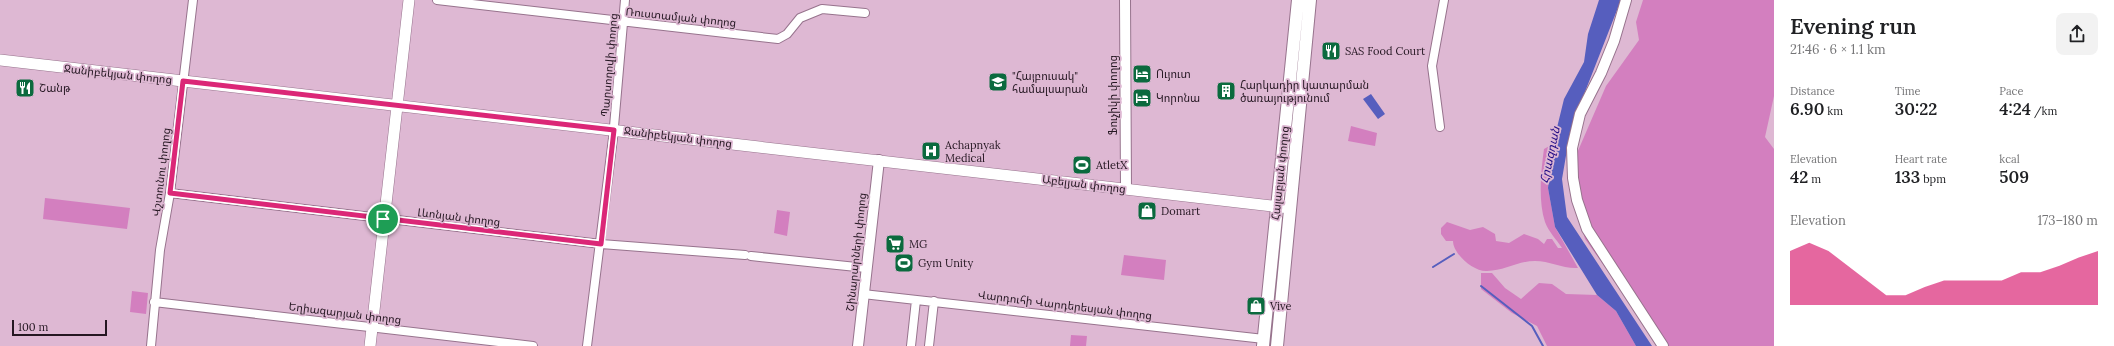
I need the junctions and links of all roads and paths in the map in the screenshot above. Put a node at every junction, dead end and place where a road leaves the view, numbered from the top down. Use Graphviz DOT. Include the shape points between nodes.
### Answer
graph roads {
  1 [pos="192,0"];
  2 [pos="409,0"];
  3 [pos="437,0"];
  4 [pos="625,0"];
  5 [pos="1125,0"];
  6 [pos="1298,0"];
  7 [pos="1310,0"];
  8 [pos="1444,0"];
  9 [pos="1626,0"];
  10 [pos="865,13"];
  11 [pos="623,22"];
  12 [pos="0,60"];
  13 [pos="183,81"];
  14 [pos="396,105"];
  15 [pos="1285,120"];
  16 [pos="1298,122"];
  17 [pos="1440,127"];
  18 [pos="614,130"];
  19 [pos="879,160"];
  20 [pos="1126,189"];
  21 [pos="170,193"];
  22 [pos="1277,206"];
  23 [pos="1290,208"];
  24 [pos="383,219"];
  25 [pos="601,244"];
  26 [pos="866,268"];
  27 [pos="863,294"];
  28 [pos="916,300"];
  29 [pos="934,301"];
  30 [pos="154,302"];
  31 [pos="371,328"];
  32 [pos="1264,342"];
  33 [pos="151,346"];
  34 [pos="370,346"];
  35 [pos="533,346"];
  36 [pos="586,346"];
  37 [pos="858,346"];
  38 [pos="911,346"];
  39 [pos="929,346"];
  40 [pos="1276,346"];
  41 [pos="1663,346"];
  1 -- 13 [label="street, Վշտունու փողոց"];
  2 -- 14 [label="main road"];
  3 -- 11 [label="street, Ռուստամյան փողոց"];
  4 -- 11 [label="street, Պարսողովի փողոց"];
  5 -- 20 [label="street, Ֆուչիկի փողոց"];
  6 -- 15 [label="main road, Հալաբյան փողոց"];
  7 -- 16 [label="main road, Հալաբյան փողոց"];
  8 -- 17 [label="street" via="1432,66"];
  9 -- 41 [label="street" via="1606,60 1580,114 1572,148 1573,178 1587,229"];
  10 -- 11 [label="street, Ռուստամյան փողոց" via="822,9 800,18 787,34 778,39"];
  11 -- 18 [label="street, Պարսողովի փողոց"];
  12 -- 13 [label="main road, Ջանիբեկյան փողոց"];
  13 -- 14 [label="main road, Ջանիբեկյան փողոց"];
  13 -- 21 [label="street, Վշտունու փողոց"];
  14 -- 18 [label="main road, Ջանիբեկյան փողոց"];
  14 -- 24 [label="main road"];
  15 -- 16 [label="main road" via="1291,125"];
  15 -- 22 [label="main road, Հալաբյան փողոց"];
  16 -- 23 [label="main road, Հալաբյան փողոց"];
  18 -- 19 [label="main road, Ջանիբեկյան փողոց"];
  18 -- 25 [label="street, Պարսողովի փողոց"];
  19 -- 20 [label="main road, Աբելյան փողոց"];
  19 -- 26 [label="street, Շինարարների փողոց"];
  20 -- 22 [label="main road, Աբելյան փողոց"];
  21 -- 24 [label="street, Լևոնյան փողոց"];
  21 -- 30 [label="street, Վշտունու փողոց"];
  22 -- 23 [label="main road, Աբելյան փողոց"];
  22 -- 32 [label="main road, Հալաբյան փողոց"];
  23 -- 40 [label="main road, Հալաբյան փողոց"];
  24 -- 25 [label="street, Լևոնյան փողոց"];
  24 -- 31 [label="main road"];
  25 -- 26 [label="street, Լևոնյան փողոց"];
  25 -- 36 [label="street, Պարսողովի փողոց"];
  26 -- 27 [label="street, Շինարարների փողոց"];
  27 -- 28 [label="street, Վարդուհի Վարդերեսյան փողոց"];
  27 -- 37 [label="street, Շինարարների փողոց"];
  28 -- 29 [label="street, Վարդուհի Վարդերեսյան փողոց"];
  28 -- 38 [label="street"];
  29 -- 32 [label="street, Վարդուհի Վարդերեսյան փողոց"];
  29 -- 39 [label="street"];
  30 -- 31 [label="street, Եղիազարյան փողոց"];
  30 -- 33 [label="street, Վշտունու փողոց"];
  31 -- 34 [label="main road"];
  31 -- 35 [label="street, Եղիազարյան փողոց"];
}
